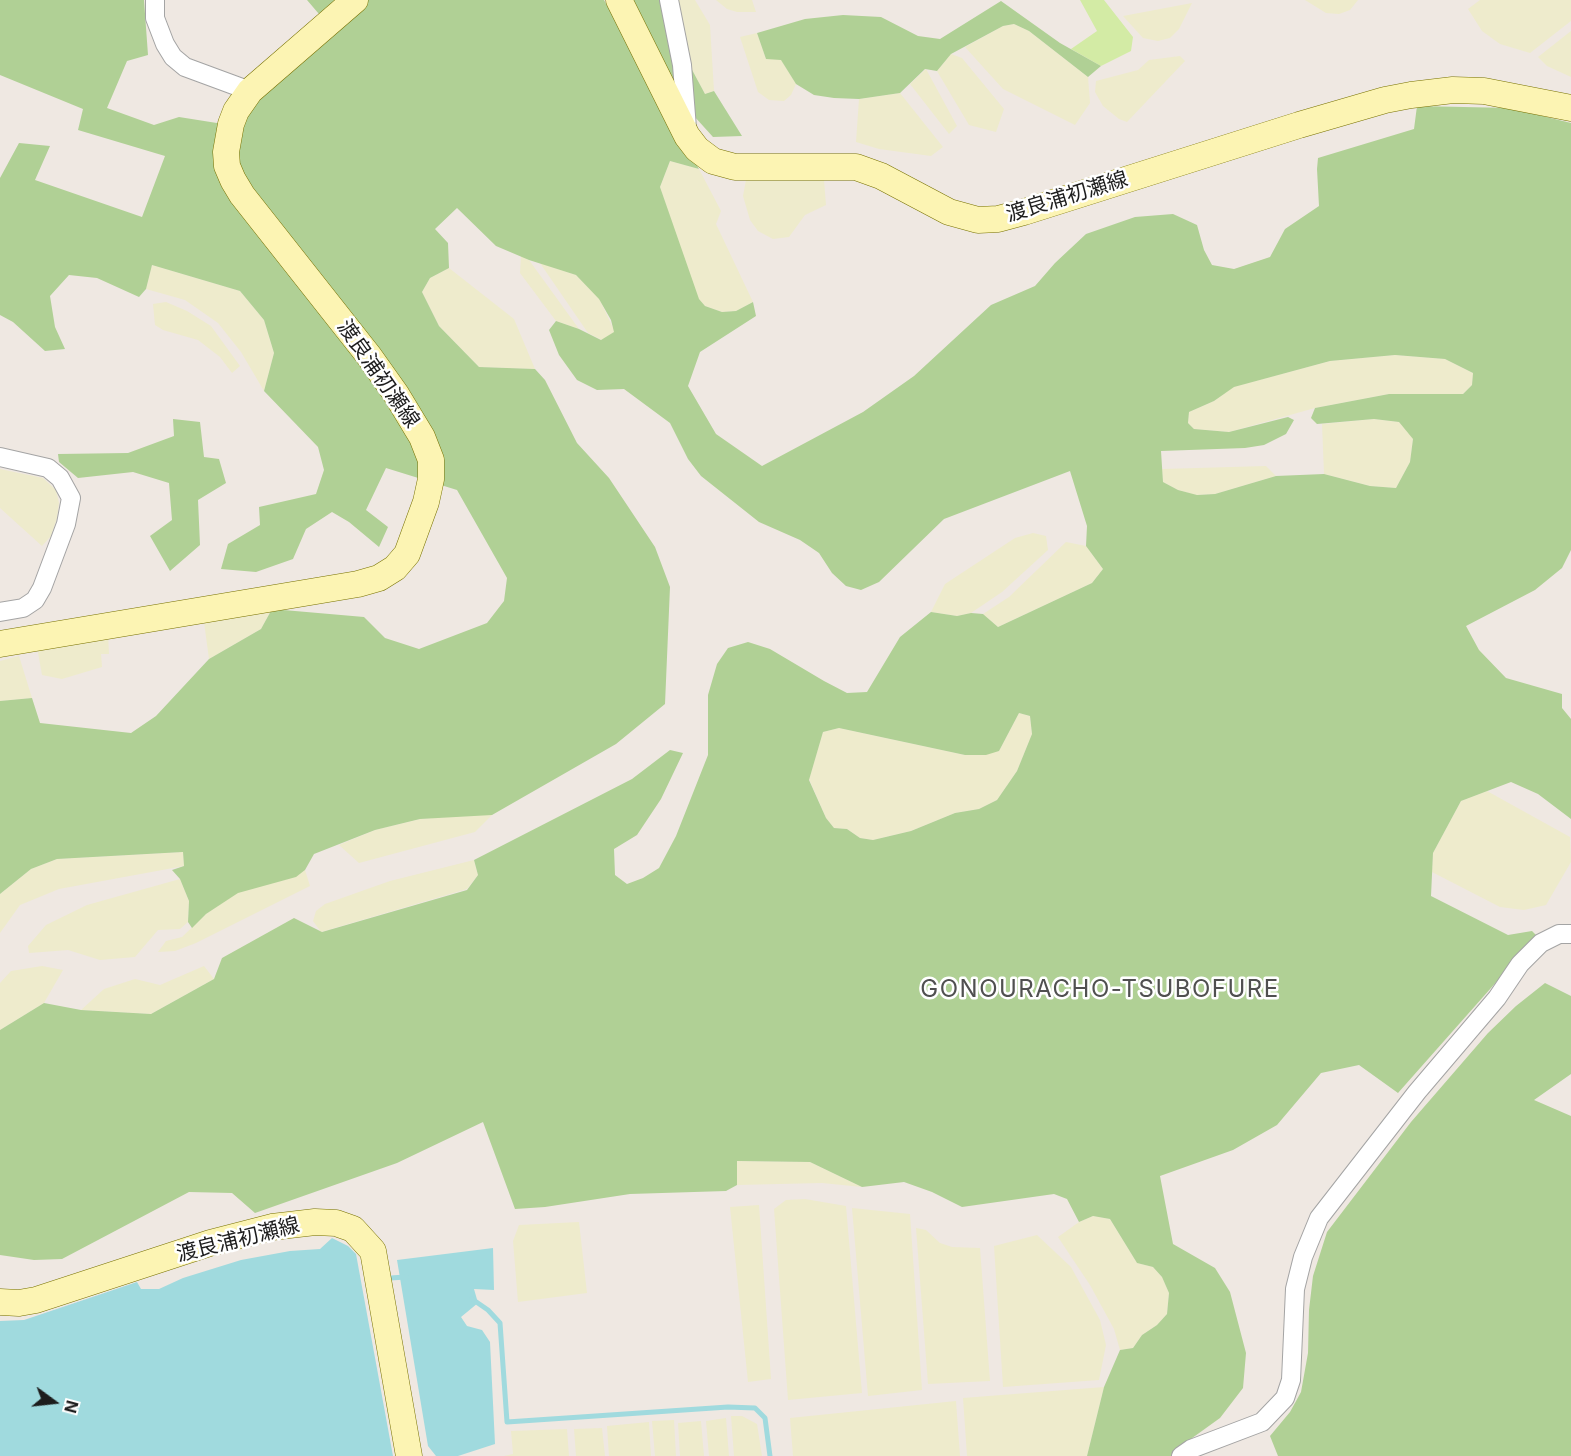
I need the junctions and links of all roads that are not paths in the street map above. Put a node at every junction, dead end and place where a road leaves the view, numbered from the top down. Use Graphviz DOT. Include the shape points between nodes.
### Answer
graph roads {
  1 [pos="155,0"];
  2 [pos="355,0"];
  3 [pos="619,0"];
  4 [pos="669,0"];
  5 [pos="250,91"];
  6 [pos="1571,108"];
  7 [pos="687,136"];
  8 [pos="0,457"];
  9 [pos="0,612"];
  10 [pos="0,644"];
  11 [pos="1571,934"];
  12 [pos="0,1302"];
  13 [pos="409,1456"];
  14 [pos="1181,1456"];
  1 -- 5 [label="street" via="155,18 173,57 185,67"];
  2 -- 5 [label="main road, 渡良浦初瀬線"];
  3 -- 7 [label="main road, 渡良浦初瀬線"];
  4 -- 7 [label="street" via="682,65"];
  5 -- 10 [label="main road, 渡良浦初瀬線" via="231,124 226,152 232,180 389,385 422,437 430,460 426,502 407,554 395,568 358,585"];
  6 -- 7 [label="main road, 渡良浦初瀬線" via="1509,95 1453,90 1385,99 998,219 978,220 949,212 856,167 735,167 713,161"];
  8 -- 9 [label="street" via="48,468 60,478 71,498 66,524 35,600 23,608"];
  11 -- 14 [label="street" via="1560,934 1541,943 1520,964 1497,998 1417,1092 1319,1218 1302,1257 1294,1289 1292,1380 1285,1398 1262,1422"];
  12 -- 13 [label="main road, 渡良浦初瀬線" via="36,1300 210,1243 272,1227 315,1222 352,1229 373,1251"];
}
